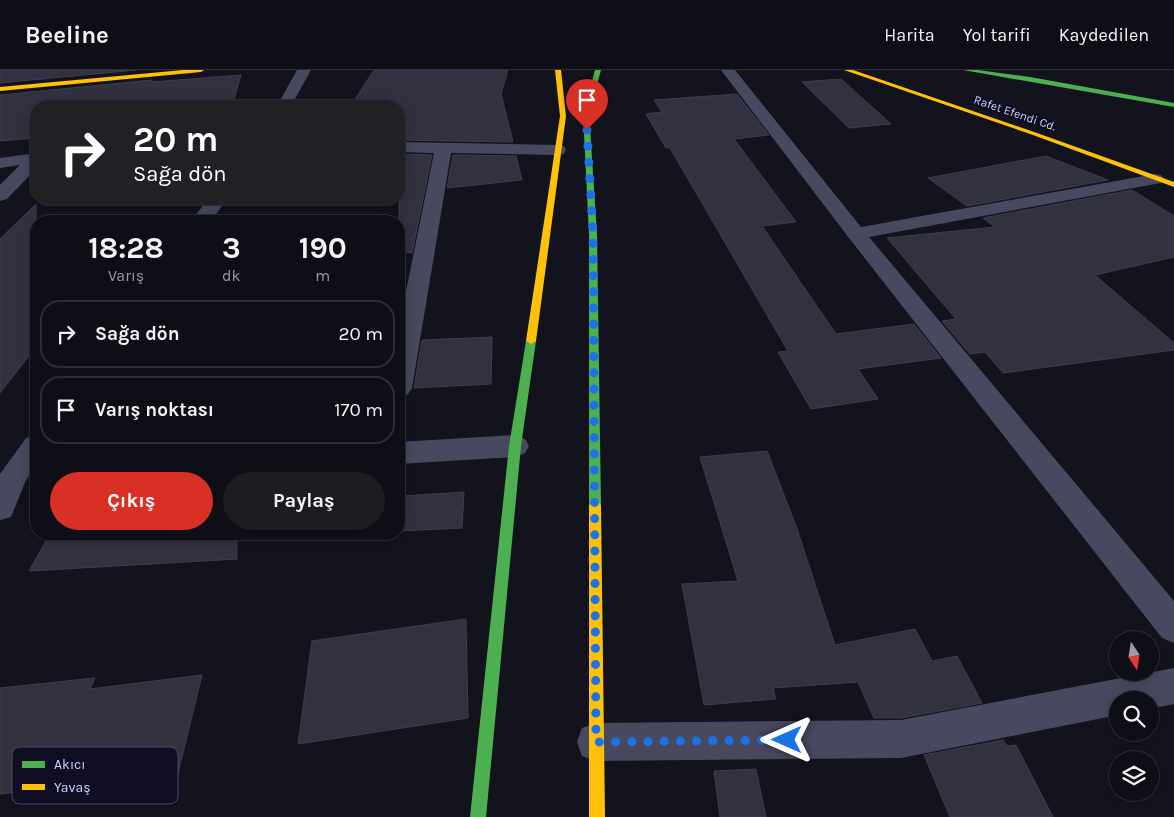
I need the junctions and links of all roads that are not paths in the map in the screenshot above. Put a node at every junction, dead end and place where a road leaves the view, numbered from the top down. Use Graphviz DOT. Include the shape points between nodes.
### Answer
graph roads {
  1 [pos="202,70"];
  2 [pos="304,70"];
  3 [pos="558,70"];
  4 [pos="598,70"];
  5 [pos="728,70"];
  6 [pos="847,70"];
  7 [pos="966,70"];
  8 [pos="1009,70"];
  9 [pos="0,89"];
  10 [pos="1174,98"];
  11 [pos="287,100"];
  12 [pos="1174,105"];
  13 [pos="405,146"];
  14 [pos="443,148"];
  15 [pos="558,150"];
  16 [pos="30,160"];
  17 [pos="0,163"];
  18 [pos="30,165"];
  19 [pos="1155,179"];
  20 [pos="1174,186"];
  21 [pos="0,195"];
  22 [pos="213,205"];
  23 [pos="206,215"];
  24 [pos="856,234"];
  25 [pos="405,355"];
  26 [pos="516,446"];
  27 [pos="405,453"];
  28 [pos="30,454"];
  29 [pos="17,475"];
  30 [pos="0,508"];
  31 [pos="1174,627"];
  32 [pos="1174,686"];
  33 [pos="596,742"];
  34 [pos="478,817"];
  35 [pos="596,817"];
  1 -- 9 [label="main road"];
  2 -- 11 [label="street"];
  3 -- 15 [label="main road" via="563,116"];
  4 -- 33 [label="main road" via="586,113 593,234"];
  5 -- 24 [label="street"];
  6 -- 19 [label="main road, Rafet Efendi Cd."];
  7 -- 12 [label="main road"];
  8 -- 10 [label="main road"];
  13 -- 14 [label="street"];
  14 -- 15 [label="street"];
  14 -- 25 [label="street"];
  15 -- 26 [label="main road"];
  16 -- 17 [label="street"];
  18 -- 21 [label="street"];
  19 -- 20 [label="main road, Rafet Efendi Cd."];
  19 -- 24 [label="street"];
  22 -- 23 [label="street"];
  24 -- 31 [label="street"];
  26 -- 27 [label="street"];
  26 -- 34 [label="main road"];
  28 -- 29 [label="street"];
  29 -- 30 [label="street"];
  32 -- 33 [label="street" via="901,739"];
  33 -- 35 [label="main road"];
}
